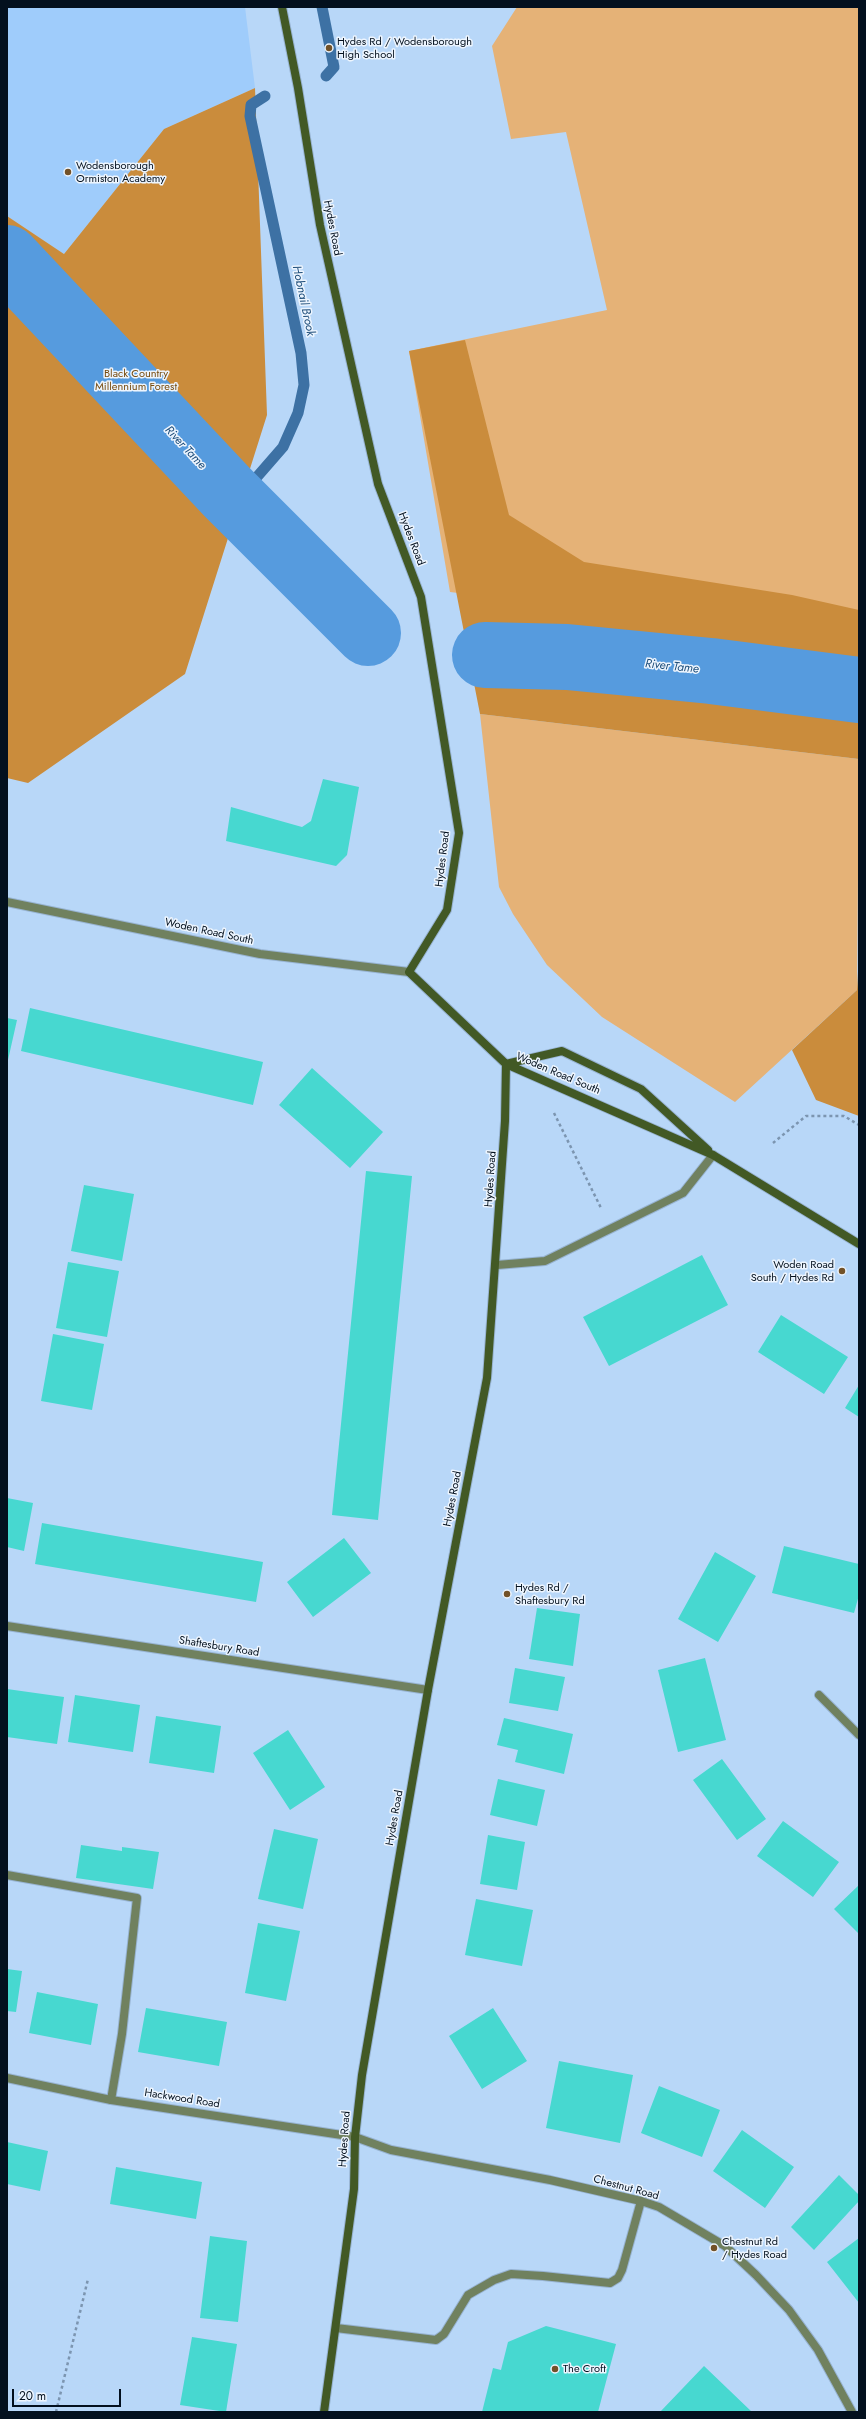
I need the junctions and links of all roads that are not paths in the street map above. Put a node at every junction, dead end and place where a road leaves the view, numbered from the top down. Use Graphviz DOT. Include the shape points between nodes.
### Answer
graph roads {
  1 [pos="282,7"];
  2 [pos="7,902"];
  3 [pos="409,972"];
  4 [pos="506,1064"];
  5 [pos="713,1155"];
  6 [pos="859,1244"];
  7 [pos="497,1265"];
  8 [pos="7,1626"];
  9 [pos="428,1690"];
  10 [pos="819,1695"];
  11 [pos="859,1735"];
  12 [pos="7,1875"];
  13 [pos="7,2078"];
  14 [pos="111,2100"];
  15 [pos="355,2136"];
  16 [pos="641,2201"];
  17 [pos="336,2328"];
  18 [pos="324,2412"];
  19 [pos="852,2412"];
  1 -- 3 [label="street, Hydes Road" via="320,225 378,484 421,597 459,833 447,910"];
  2 -- 3 [label="street, Woden Road South" via="260,954"];
  3 -- 4 [label="street"];
  4 -- 5 [label="street, Woden Road South"];
  4 -- 5 [label="street, Woden Road South" via="562,1051 641,1089"];
  4 -- 7 [label="street, Hydes Road" via="506,1121"];
  5 -- 6 [label="street, Woden Road South"];
  5 -- 7 [label="street" via="683,1193 545,1261"];
  7 -- 9 [label="street, Hydes Road" via="487,1378"];
  8 -- 9 [label="street, Shaftesbury Road"];
  9 -- 15 [label="street, Hydes Road" via="362,2075"];
  10 -- 11 [label="street"];
  12 -- 14 [label="street" via="137,1898 122,2034"];
  13 -- 14 [label="street, Hackwood Road"];
  14 -- 15 [label="street, Hackwood Road"];
  15 -- 16 [label="street, Chestnut Road" via="391,2150 550,2180"];
  15 -- 17 [label="street, Hydes Road" via="354,2189"];
  16 -- 17 [label="street" via="622,2270 618,2278 610,2283 511,2274 494,2280 468,2295 444,2334 436,2340"];
  16 -- 19 [label="street, Chestnut Road" via="659,2207 725,2246 756,2275 789,2310 818,2350"];
  17 -- 18 [label="street, Hydes Road"];
}
